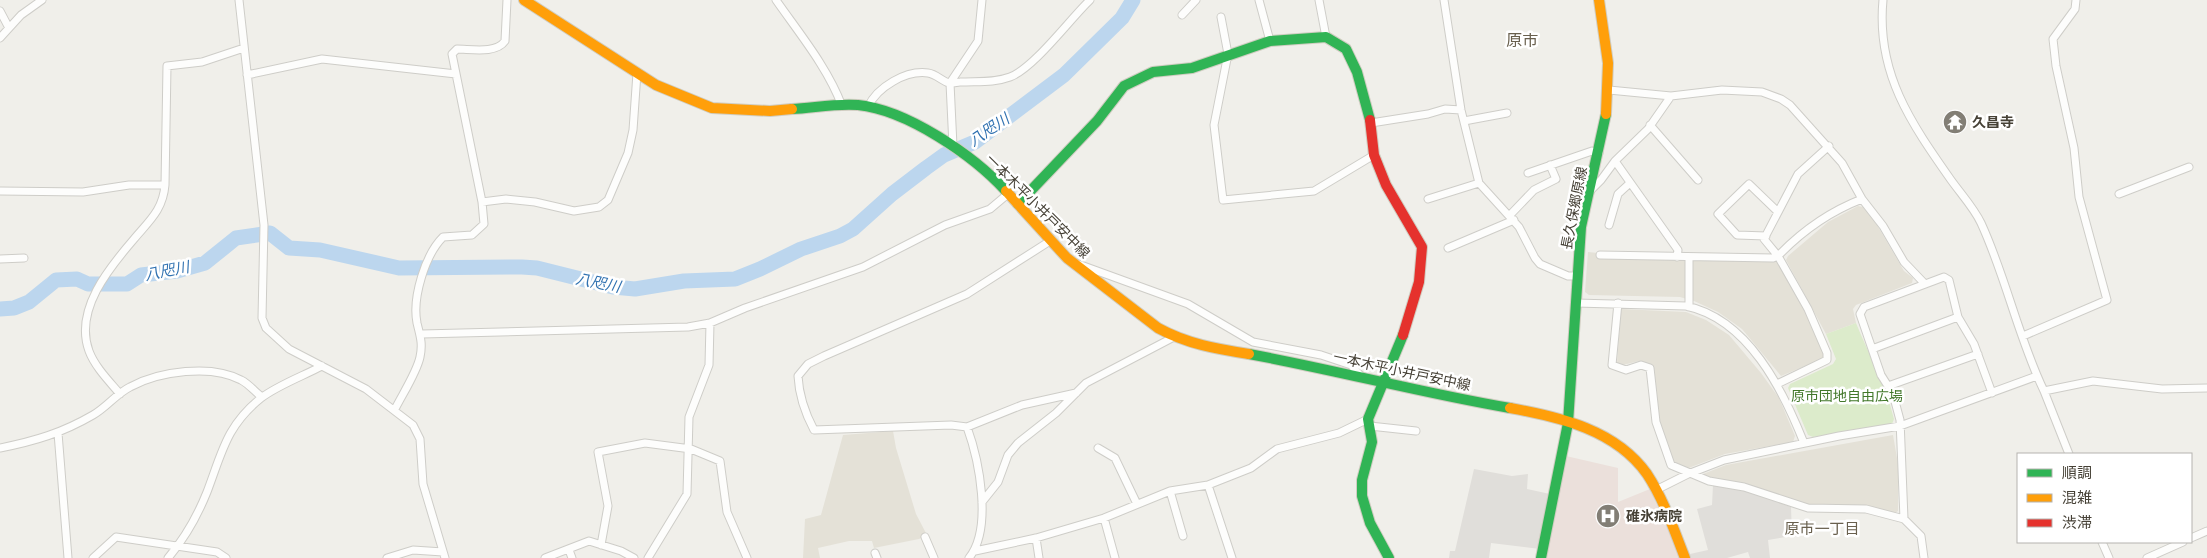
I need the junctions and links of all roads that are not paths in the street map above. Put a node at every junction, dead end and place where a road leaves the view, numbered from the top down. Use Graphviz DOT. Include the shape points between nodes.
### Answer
graph roads {
  1 [pos="42,0"];
  2 [pos="239,0"];
  3 [pos="507,0"];
  4 [pos="524,0"];
  5 [pos="776,0"];
  6 [pos="982,0"];
  7 [pos="1090,0"];
  8 [pos="1196,0"];
  9 [pos="1259,0"];
  10 [pos="1319,0"];
  11 [pos="1444,0"];
  12 [pos="1599,0"];
  13 [pos="1882,0"];
  14 [pos="2076,0"];
  15 [pos="0,11"];
  16 [pos="1182,16"];
  17 [pos="1221,17"];
  18 [pos="9,28"];
  19 [pos="1326,37"];
  20 [pos="0,38"];
  21 [pos="1270,41"];
  22 [pos="244,48"];
  23 [pos="1228,54"];
  24 [pos="637,73"];
  25 [pos="247,74"];
  26 [pos="456,74"];
  27 [pos="950,83"];
  28 [pos="1609,90"];
  29 [pos="1671,96"];
  30 [pos="842,106"];
  31 [pos="868,107"];
  32 [pos="1461,110"];
  33 [pos="1508,113"];
  34 [pos="1464,121"];
  35 [pos="1371,123"];
  36 [pos="1650,125"];
  37 [pos="953,146"];
  38 [pos="1829,146"];
  39 [pos="1599,153"];
  40 [pos="1374,155"];
  41 [pos="1615,160"];
  42 [pos="1550,165"];
  43 [pos="2190,167"];
  44 [pos="1528,173"];
  45 [pos="1698,180"];
  46 [pos="1479,183"];
  47 [pos="1630,183"];
  48 [pos="165,185"];
  49 [pos="1590,190"];
  50 [pos="0,191"];
  51 [pos="1009,193"];
  52 [pos="2119,194"];
  53 [pos="1862,199"];
  54 [pos="1428,200"];
  55 [pos="482,202"];
  56 [pos="1018,204"];
  57 [pos="1778,212"];
  58 [pos="1512,218"];
  59 [pos="1609,225"];
  60 [pos="1766,236"];
  61 [pos="1050,241"];
  62 [pos="1448,248"];
  63 [pos="1600,255"];
  64 [pos="1778,256"];
  65 [pos="1677,257"];
  66 [pos="24,258"];
  67 [pos="1689,258"];
  68 [pos="0,259"];
  69 [pos="1071,261"];
  70 [pos="1577,276"];
  71 [pos="1925,284"];
  72 [pos="1576,303"];
  73 [pos="1618,303"];
  74 [pos="1689,307"];
  75 [pos="1958,317"];
  76 [pos="710,323"];
  77 [pos="422,334"];
  78 [pos="1174,336"];
  79 [pos="2023,336"];
  80 [pos="1872,348"];
  81 [pos="1978,354"];
  82 [pos="322,366"];
  83 [pos="2036,376"];
  84 [pos="1361,377"];
  85 [pos="1383,381"];
  86 [pos="1777,384"];
  87 [pos="1888,386"];
  88 [pos="2207,388"];
  89 [pos="2044,391"];
  90 [pos="1076,393"];
  91 [pos="1992,393"];
  92 [pos="120,394"];
  93 [pos="262,398"];
  94 [pos="395,409"];
  95 [pos="1568,422"];
  96 [pos="1369,423"];
  97 [pos="1900,426"];
  98 [pos="967,427"];
  99 [pos="1416,431"];
  100 [pos="58,433"];
  101 [pos="1804,443"];
  102 [pos="0,448"];
  103 [pos="687,448"];
  104 [pos="1098,448"];
  105 [pos="2068,453"];
  106 [pos="1688,474"];
  107 [pos="1208,485"];
  108 [pos="1656,490"];
  109 [pos="1170,491"];
  110 [pos="982,502"];
  111 [pos="1137,504"];
  112 [pos="1104,518"];
  113 [pos="1904,518"];
  114 [pos="2207,531"];
  115 [pos="924,536"];
  116 [pos="1183,536"];
  117 [pos="1036,538"];
  118 [pos="2192,538"];
  119 [pos="2102,543"];
  120 [pos="2181,543"];
  121 [pos="600,545"];
  122 [pos="178,546"];
  123 [pos="568,550"];
  124 [pos="975,550"];
  125 [pos="444,555"];
  126 [pos="68,558"];
  127 [pos="93,558"];
  128 [pos="168,558"];
  129 [pos="226,558"];
  130 [pos="387,558"];
  131 [pos="545,558"];
  132 [pos="572,558"];
  133 [pos="634,558"];
  134 [pos="648,558"];
  135 [pos="746,558"];
  136 [pos="934,558"];
  137 [pos="969,558"];
  138 [pos="1039,558"];
  139 [pos="1115,558"];
  140 [pos="1232,558"];
  141 [pos="1389,558"];
  142 [pos="1541,558"];
  143 [pos="1684,558"];
  144 [pos="1924,558"];
  145 [pos="2109,558"];
  146 [pos="2147,558"];
  1 -- 18 [label="street"];
  2 -- 22 [label="street"];
  3 -- 26 [label="street" via="505,41 492,49 457,49 452,54"];
  4 -- 24 [label="main road, 一本木平小井戸安中線"];
  5 -- 30 [label="street" via="802,37"];
  6 -- 27 [label="street" via="978,41"];
  7 -- 27 [label="street" via="1019,72 997,80"];
  8 -- 16 [label="street"];
  9 -- 21 [label="street"];
  10 -- 19 [label="street"];
  11 -- 32 [label="street"];
  12 -- 28 [label="main road, 長久保郷原線"];
  13 -- 79 [label="street" via="1885,63 1893,84 1920,137 1981,222"];
  14 -- 79 [label="street" via="2075,9 2053,39 2074,148 2079,197 2107,300"];
  15 -- 18 [label="street"];
  17 -- 23 [label="street"];
  18 -- 20 [label="street"];
  19 -- 21 [label="main road"];
  19 -- 35 [label="main road" via="1346,49 1357,72"];
  21 -- 23 [label="main road"];
  22 -- 25 [label="street"];
  22 -- 48 [label="street" via="202,62 167,66"];
  23 -- 40 [label="street" via="1214,125 1223,200 1314,191"];
  23 -- 56 [label="main road" via="1192,68 1153,72 1124,86 1097,121"];
  24 -- 30 [label="main road, 一本木平小井戸安中線" via="712,108 770,111"];
  24 -- 55 [label="street" via="633,130 622,169 608,200 599,207 574,211 506,199"];
  25 -- 26 [label="street" via="322,59"];
  25 -- 82 [label="street" via="264,225 262,318 266,328 289,349"];
  26 -- 55 [label="street"];
  27 -- 31 [label="street" via="930,73 904,76 895,79"];
  27 -- 37 [label="street"];
  28 -- 29 [label="street"];
  28 -- 39 [label="main road, 長久保郷原線"];
  29 -- 36 [label="street"];
  29 -- 38 [label="street" via="1722,90 1773,95 1790,105"];
  30 -- 31 [label="main road, 一本木平小井戸安中線"];
  31 -- 37 [label="main road, 一本木平小井戸安中線" via="881,108 904,118"];
  32 -- 34 [label="street"];
  32 -- 35 [label="street" via="1444,109"];
  33 -- 34 [label="street"];
  34 -- 46 [label="street"];
  35 -- 40 [label="main road"];
  36 -- 41 [label="street"];
  36 -- 45 [label="street"];
  37 -- 51 [label="main road, 一本木平小井戸安中線" via="993,176"];
  38 -- 53 [label="street"];
  38 -- 57 [label="street" via="1798,174"];
  39 -- 42 [label="street" via="1592,152"];
  39 -- 49 [label="main road, 長久保郷原線"];
  40 -- 85 [label="main road" via="1386,185 1422,247 1419,282 1406,329"];
  41 -- 47 [label="street"];
  41 -- 49 [label="street"];
  42 -- 44 [label="street"];
  42 -- 58 [label="street" via="1556,179 1534,190"];
  43 -- 52 [label="street"];
  46 -- 54 [label="street"];
  46 -- 58 [label="street"];
  47 -- 59 [label="street" via="1618,194"];
  47 -- 65 [label="street" via="1678,250"];
  48 -- 50 [label="street" via="129,185 83,192"];
  48 -- 92 [label="street" via="162,204 111,266 88,313 86,339 89,352"];
  49 -- 70 [label="main road, 長久保郷原線" via="1581,227"];
  51 -- 56 [label="main road, 一本木平小井戸安中線"];
  51 -- 76 [label="street" via="990,209 946,225 863,268"];
  53 -- 64 [label="street" via="1820,221"];
  53 -- 71 [label="street" via="1904,262"];
  55 -- 77 [label="street" via="484,224 472,235 443,237 433,247 418,290 417,323"];
  56 -- 61 [label="main road, 一本木平小井戸安中線"];
  57 -- 60 [label="street"];
  57 -- 60 [label="street" via="1749,184 1718,214 1737,235"];
  58 -- 62 [label="street"];
  58 -- 70 [label="street" via="1540,264 1568,276"];
  60 -- 64 [label="street" via="1764,239"];
  61 -- 69 [label="main road, 一本木平小井戸安中線"];
  61 -- 98 [label="street" via="967,294 824,356 808,364 798,376 806,415 814,430"];
  63 -- 65 [label="street"];
  64 -- 67 [label="street"];
  64 -- 86 [label="street" via="1808,309 1827,360"];
  65 -- 67 [label="street"];
  66 -- 68 [label="street"];
  67 -- 74 [label="street"];
  69 -- 78 [label="main road, 一本木平小井戸安中線" via="1158,328"];
  69 -- 84 [label="street" via="1188,304 1253,342 1321,355 1351,366"];
  70 -- 72 [label="main road, 長久保郷原線"];
  71 -- 75 [label="street" via="1944,277 1949,280"];
  71 -- 80 [label="street" via="1864,307 1860,314"];
  72 -- 73 [label="street"];
  72 -- 95 [label="main road, 長久保郷原線"];
  73 -- 74 [label="street"];
  73 -- 106 [label="street" via="1612,365 1626,370 1641,365 1650,368 1656,422 1671,465"];
  74 -- 86 [label="street" via="1726,324 1760,360"];
  75 -- 80 [label="street"];
  75 -- 81 [label="street"];
  76 -- 77 [label="street" via="688,327"];
  76 -- 103 [label="street" via="709,365 689,418"];
  77 -- 94 [label="street" via="420,358"];
  78 -- 84 [label="main road, 一本木平小井戸安中線" via="1202,346"];
  78 -- 90 [label="street" via="1102,373"];
  79 -- 83 [label="street"];
  80 -- 87 [label="street" via="1881,376"];
  81 -- 87 [label="street"];
  81 -- 91 [label="street"];
  82 -- 93 [label="street"];
  82 -- 94 [label="street" via="366,389"];
  83 -- 89 [label="street"];
  83 -- 91 [label="street"];
  84 -- 85 [label="main road, 一本木平小井戸安中線"];
  85 -- 95 [label="main road, 一本木平小井戸安中線"];
  85 -- 96 [label="main road"];
  86 -- 101 [label="street"];
  87 -- 97 [label="street"];
  88 -- 89 [label="street" via="2162,389 2093,381"];
  89 -- 105 [label="street"];
  90 -- 98 [label="street" via="1022,405"];
  90 -- 110 [label="street" via="1018,443 1008,455 998,482"];
  91 -- 97 [label="street"];
  92 -- 93 [label="street" via="147,380 179,372 209,372 242,380"];
  92 -- 100 [label="street" via="96,414"];
  93 -- 122 [label="street" via="232,429 222,445 206,493"];
  94 -- 125 [label="street" via="419,435 424,484"];
  95 -- 108 [label="main road, 一本木平小井戸安中線" via="1628,453"];
  95 -- 142 [label="main road, 長久保郷原線"];
  96 -- 99 [label="street"];
  96 -- 107 [label="street" via="1277,449 1251,468"];
  96 -- 141 [label="main road" via="1372,442 1362,480 1362,496 1370,523"];
  97 -- 101 [label="street"];
  97 -- 113 [label="street"];
  98 -- 110 [label="street"];
  100 -- 102 [label="street"];
  100 -- 126 [label="street"];
  101 -- 106 [label="street" via="1724,460"];
  103 -- 121 [label="street" via="645,443 598,452 608,506"];
  103 -- 134 [label="street" via="687,494"];
  103 -- 135 [label="street" via="720,460 727,512"];
  104 -- 111 [label="street" via="1115,458"];
  106 -- 108 [label="street"];
  106 -- 113 [label="street" via="1744,487 1808,508 1866,509"];
  107 -- 109 [label="street"];
  107 -- 140 [label="street"];
  108 -- 143 [label="main road, 一本木平小井戸安中線"];
  109 -- 111 [label="street"];
  109 -- 116 [label="street"];
  110 -- 124 [label="street" via="983,517"];
  111 -- 112 [label="street"];
  112 -- 117 [label="street"];
  112 -- 139 [label="street"];
  113 -- 144 [label="street" via="1921,536"];
  114 -- 118 [label="street"];
  115 -- 136 [label="street"];
  117 -- 124 [label="street"];
  117 -- 138 [label="street"];
  119 -- 145 [label="street"];
  120 -- 146 [label="street"];
  121 -- 123 [label="street" via="589,541"];
  121 -- 133 [label="street"];
  122 -- 127 [label="street" via="116,537"];
  122 -- 128 [label="street"];
  122 -- 129 [label="street" via="217,552"];
  123 -- 131 [label="street"];
  123 -- 132 [label="street"];
  124 -- 137 [label="street"];
  125 -- 130 [label="street" via="413,550"];
}
